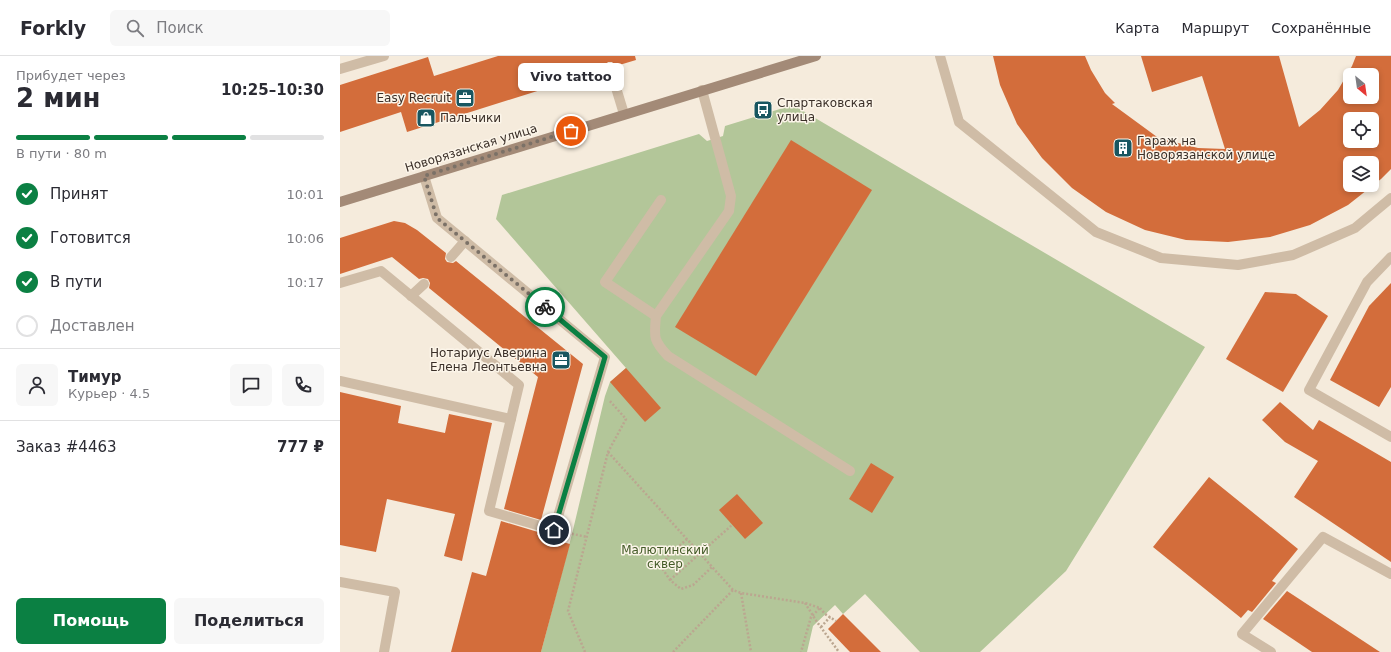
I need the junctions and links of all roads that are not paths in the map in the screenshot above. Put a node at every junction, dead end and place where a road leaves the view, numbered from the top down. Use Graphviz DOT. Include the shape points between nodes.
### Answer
graph roads {
  1 [pos="384,56"];
  2 [pos="816,56"];
  3 [pos="940,56"];
  4 [pos="610,68"];
  5 [pos="340,69"];
  6 [pos="702,90"];
  7 [pos="624,114"];
  8 [pos="424,176"];
  9 [pos="1391,198"];
  10 [pos="661,200"];
  11 [pos="340,202"];
  12 [pos="465,241"];
  13 [pos="451,257"];
  14 [pos="1391,257"];
  15 [pos="340,284"];
  16 [pos="424,284"];
  17 [pos="411,296"];
  18 [pos="656,316"];
  19 [pos="340,381"];
  20 [pos="511,419"];
  21 [pos="1391,437"];
  22 [pos="850,471"];
  23 [pos="1391,574"];
  24 [pos="340,582"];
  25 [pos="384,652"];
  26 [pos="1271,652"];
  1 -- 5 [label="lane"];
  2 -- 6 [label="street, Новорязанская улица"];
  3 -- 9 [label="lane" via="959,122 1096,232 1161,258 1238,265 1293,255 1355,228"];
  4 -- 7 [label="lane"];
  6 -- 7 [label="street, Новорязанская улица"];
  6 -- 18 [label="lane" via="731,196 729,211"];
  7 -- 8 [label="street, Новорязанская улица"];
  8 -- 11 [label="street, Новорязанская улица"];
  8 -- 12 [label="lane" via="437,218"];
  10 -- 18 [label="lane" via="606,282"];
  12 -- 13 [label="lane"];
  12 -- 20 [label="lane" via="605,357 554,530 489,511"];
  14 -- 21 [label="lane" via="1367,282 1309,390"];
  15 -- 17 [label="lane" via="381,271"];
  16 -- 17 [label="lane"];
  17 -- 20 [label="lane" via="520,385"];
  18 -- 22 [label="lane" via="654,331 657,344 668,356"];
  19 -- 20 [label="lane"];
  23 -- 26 [label="lane" via="1323,536 1242,634"];
  24 -- 25 [label="lane" via="395,592"];
}
